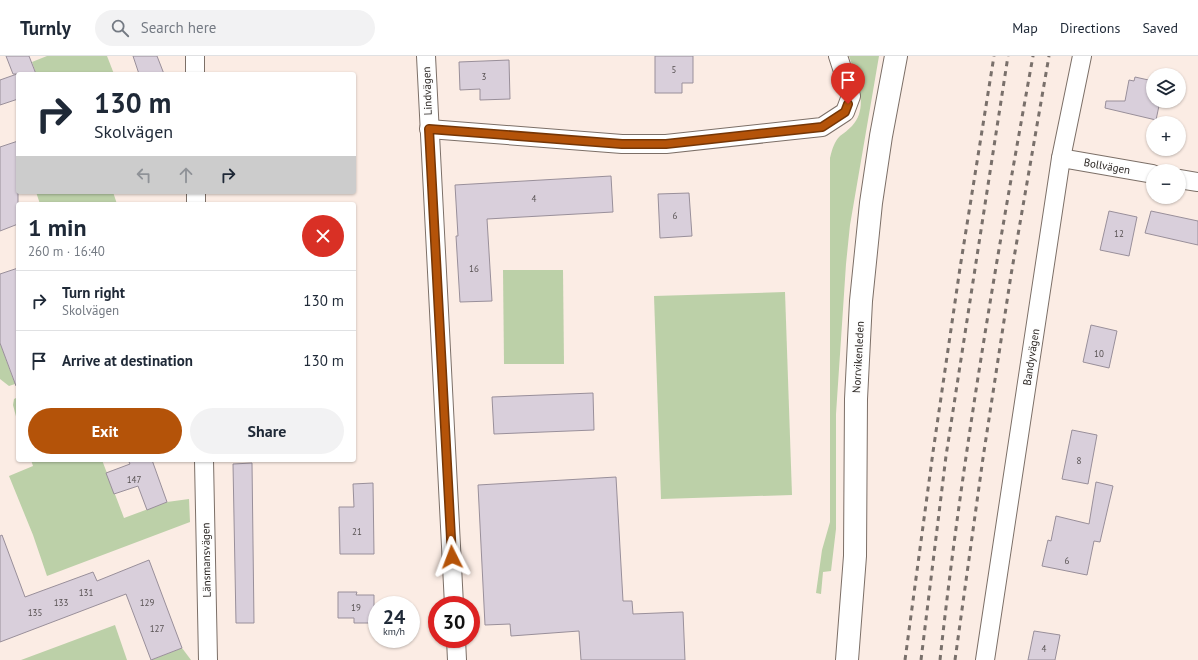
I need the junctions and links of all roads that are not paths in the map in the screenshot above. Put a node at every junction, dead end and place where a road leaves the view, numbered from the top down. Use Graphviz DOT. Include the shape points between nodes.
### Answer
graph roads {
  1 [pos="195,56"];
  2 [pos="426,56"];
  3 [pos="838,56"];
  4 [pos="896,56"];
  5 [pos="1082,56"];
  6 [pos="195,72"];
  7 [pos="429,129"];
  8 [pos="1061,158"];
  9 [pos="1146,173"];
  10 [pos="1186,180"];
  11 [pos="1198,182"];
  12 [pos="204,462"];
  13 [pos="454,596"];
  14 [pos="456,648"];
  15 [pos="208,660"];
  16 [pos="457,660"];
  17 [pos="847,660"];
  18 [pos="985,660"];
  1 -- 6 [label="street"];
  2 -- 7 [label="street, Lindvägen"];
  3 -- 7 [label="street" via="851,96 845,112 822,127 658,144 622,144"];
  4 -- 17 [label="main road, Norrvikenleden" via="872,196 861,301 856,399 855,556"];
  5 -- 8 [label="street, Bandyvägen"];
  7 -- 13 [label="street, Lindvägen"];
  8 -- 9 [label="street, Bollvägen"];
  8 -- 18 [label="street, Bandyvägen"];
  10 -- 11 [label="street"];
  12 -- 15 [label="street, Länsmansvägen"];
  14 -- 16 [label="street"];
}
